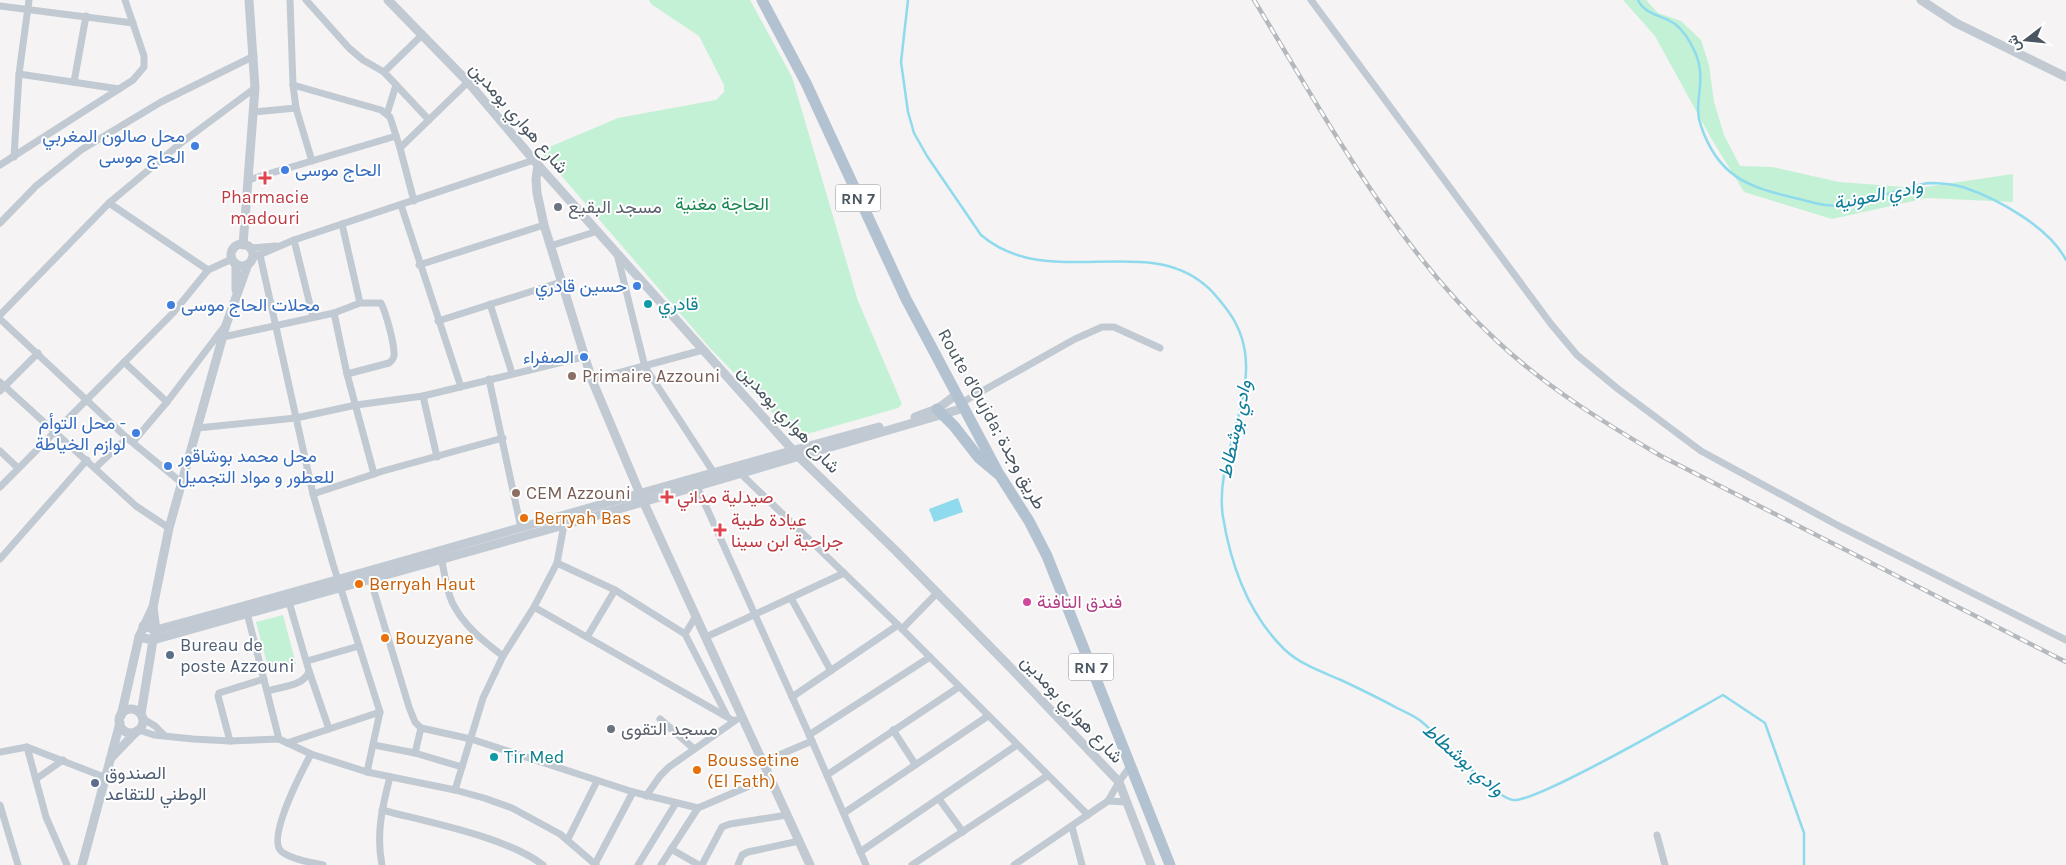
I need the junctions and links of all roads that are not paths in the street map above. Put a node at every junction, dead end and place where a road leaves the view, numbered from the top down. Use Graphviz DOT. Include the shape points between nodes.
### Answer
graph roads {
  1 [pos="28,0"];
  2 [pos="125,0"];
  3 [pos="249,0"];
  4 [pos="290,0"];
  5 [pos="306,0"];
  6 [pos="388,0"];
  7 [pos="762,0"];
  8 [pos="1311,0"];
  9 [pos="1921,0"];
  10 [pos="0,6"];
  11 [pos="28,9"];
  12 [pos="86,16"];
  13 [pos="133,23"];
  14 [pos="422,35"];
  15 [pos="254,56"];
  16 [pos="384,72"];
  17 [pos="19,74"];
  18 [pos="2066,77"];
  19 [pos="74,82"];
  20 [pos="468,82"];
  21 [pos="293,85"];
  22 [pos="396,85"];
  23 [pos="255,88"];
  24 [pos="119,89"];
  25 [pos="296,108"];
  26 [pos="253,112"];
  27 [pos="387,114"];
  28 [pos="429,120"];
  29 [pos="396,136"];
  30 [pos="400,148"];
  31 [pos="14,157"];
  32 [pos="312,161"];
  33 [pos="536,162"];
  34 [pos="0,165"];
  35 [pos="248,180"];
  36 [pos="414,201"];
  37 [pos="109,203"];
  38 [pos="401,205"];
  39 [pos="0,223"];
  40 [pos="342,224"];
  41 [pos="544,225"];
  42 [pos="598,231"];
  43 [pos="294,240"];
  44 [pos="281,245"];
  45 [pos="247,246"];
  46 [pos="550,246"];
  47 [pos="616,252"];
  48 [pos="254,259"];
  49 [pos="234,261"];
  50 [pos="419,265"];
  51 [pos="208,270"];
  52 [pos="560,282"];
  53 [pos="236,293"];
  54 [pos="360,303"];
  55 [pos="490,304"];
  56 [pos="334,313"];
  57 [pos="0,315"];
  58 [pos="313,317"];
  59 [pos="0,319"];
  60 [pos="438,321"];
  61 [pos="226,325"];
  62 [pos="276,325"];
  63 [pos="223,337"];
  64 [pos="1160,348"];
  65 [pos="703,350"];
  66 [pos="38,353"];
  67 [pos="583,357"];
  68 [pos="124,362"];
  69 [pos="646,367"];
  70 [pos="512,373"];
  71 [pos="347,374"];
  72 [pos="489,379"];
  73 [pos="592,380"];
  74 [pos="2,386"];
  75 [pos="461,386"];
  76 [pos="423,396"];
  77 [pos="86,399"];
  78 [pos="167,402"];
  79 [pos="960,402"];
  80 [pos="356,405"];
  81 [pos="940,412"];
  82 [pos="296,418"];
  83 [pos="198,428"];
  84 [pos="54,432"];
  85 [pos="503,438"];
  86 [pos="130,440"];
  87 [pos="0,451"];
  88 [pos="796,453"];
  89 [pos="437,457"];
  90 [pos="87,460"];
  91 [pos="18,468"];
  92 [pos="94,468"];
  93 [pos="714,473"];
  94 [pos="740,473"];
  95 [pos="374,474"];
  96 [pos="999,474"];
  97 [pos="695,482"];
  98 [pos="182,483"];
  99 [pos="0,487"];
  100 [pos="313,494"];
  101 [pos="642,497"];
  102 [pos="562,521"];
  103 [pos="169,528"];
  104 [pos="521,528"];
  105 [pos="440,554"];
  106 [pos="0,558"];
  107 [pos="558,563"];
  108 [pos="844,573"];
  109 [pos="370,578"];
  110 [pos="339,583"];
  111 [pos="615,590"];
  112 [pos="937,594"];
  113 [pos="791,598"];
  114 [pos="289,602"];
  115 [pos="152,607"];
  116 [pos="534,607"];
  117 [pos="246,610"];
  118 [pos="754,614"];
  119 [pos="696,616"];
  120 [pos="143,626"];
  121 [pos="900,627"];
  122 [pos="156,630"];
  123 [pos="685,634"];
  124 [pos="139,637"];
  125 [pos="587,637"];
  126 [pos="706,637"];
  127 [pos="153,640"];
  128 [pos="2066,640"];
  129 [pos="359,646"];
  130 [pos="503,656"];
  131 [pos="930,656"];
  132 [pos="307,661"];
  133 [pos="309,671"];
  134 [pos="831,671"];
  135 [pos="264,679"];
  136 [pos="959,688"];
  137 [pos="267,691"];
  138 [pos="792,697"];
  139 [pos="380,712"];
  140 [pos="142,716"];
  141 [pos="727,716"];
  142 [pos="988,716"];
  143 [pos="120,719"];
  144 [pos="660,719"];
  145 [pos="738,719"];
  146 [pos="421,728"];
  147 [pos="330,729"];
  148 [pos="894,730"];
  149 [pos="138,731"];
  150 [pos="162,734"];
  151 [pos="810,738"];
  152 [pos="279,739"];
  153 [pos="471,739"];
  154 [pos="230,741"];
  155 [pos="287,743"];
  156 [pos="374,745"];
  157 [pos="1018,745"];
  158 [pos="27,746"];
  159 [pos="693,748"];
  160 [pos="0,752"];
  161 [pos="415,753"];
  162 [pos="311,754"];
  163 [pos="63,760"];
  164 [pos="108,761"];
  165 [pos="763,762"];
  166 [pos="915,764"];
  167 [pos="1131,765"];
  168 [pos="462,767"];
  169 [pos="367,772"];
  170 [pos="827,775"];
  171 [pos="1047,776"];
  172 [pos="104,777"];
  173 [pos="390,777"];
  174 [pos="770,777"];
  175 [pos="36,779"];
  176 [pos="597,781"];
  177 [pos="1119,782"];
  178 [pos="455,790"];
  179 [pos="632,792"];
  180 [pos="646,796"];
  181 [pos="939,799"];
  182 [pos="1108,801"];
  183 [pos="676,802"];
  184 [pos="1127,802"];
  185 [pos="0,804"];
  186 [pos="698,808"];
  187 [pos="382,810"];
  188 [pos="844,813"];
  189 [pos="787,815"];
  190 [pos="1088,815"];
  191 [pos="1072,827"];
  192 [pos="963,832"];
  193 [pos="1657,835"];
  194 [pos="568,839"];
  195 [pos="799,841"];
  196 [pos="671,849"];
  197 [pos="860,852"];
  198 [pos="18,865"];
  199 [pos="67,865"];
  200 [pos="82,865"];
  201 [pos="323,865"];
  202 [pos="382,865"];
  203 [pos="543,865"];
  204 [pos="595,865"];
  205 [pos="638,865"];
  206 [pos="661,865"];
  207 [pos="700,865"];
  208 [pos="738,865"];
  209 [pos="810,865"];
  210 [pos="866,865"];
  211 [pos="912,865"];
  212 [pos="1014,865"];
  213 [pos="1082,865"];
  214 [pos="1151,865"];
  215 [pos="1170,865"];
  216 [pos="1665,865"];
  1 -- 11 [label="street"];
  2 -- 13 [label="street"];
  3 -- 15 [label="street"];
  4 -- 21 [label="street"];
  5 -- 16 [label="street" via="362,60"];
  6 -- 14 [label="street, شارع هواري بومدين"];
  7 -- 79 [label="main road, Route d'Oujda; طريق وجدة / RN 7" via="794,58 906,299"];
  8 -- 128 [label="street" via="1550,324 1598,372 1690,444 1753,481"];
  9 -- 18 [label="street" via="1956,23"];
  10 -- 11 [label="street"];
  11 -- 12 [label="street"];
  11 -- 17 [label="street"];
  12 -- 13 [label="street"];
  12 -- 19 [label="street"];
  13 -- 24 [label="street" via="144,56 144,67"];
  14 -- 16 [label="street"];
  14 -- 20 [label="street, شارع هواري بومدين"];
  15 -- 23 [label="street"];
  15 -- 39 [label="street" via="161,102 81,150 36,186"];
  16 -- 22 [label="street"];
  17 -- 19 [label="street"];
  17 -- 31 [label="street"];
  19 -- 24 [label="street"];
  20 -- 28 [label="street"];
  20 -- 33 [label="street, شارع هواري بومدين"];
  21 -- 25 [label="street"];
  21 -- 27 [label="street"];
  22 -- 27 [label="street"];
  22 -- 28 [label="street"];
  23 -- 26 [label="street"];
  23 -- 37 [label="street" via="181,143"];
  24 -- 31 [label="street"];
  25 -- 26 [label="street"];
  25 -- 32 [label="street"];
  26 -- 35 [label="street"];
  27 -- 29 [label="street"];
  28 -- 30 [label="street"];
  29 -- 30 [label="street"];
  29 -- 32 [label="street"];
  30 -- 36 [label="street"];
  31 -- 34 [label="street"];
  32 -- 35 [label="street"];
  33 -- 36 [label="street"];
  33 -- 41 [label="street" via="537,193"];
  33 -- 42 [label="street, شارع هواري بومدين"];
  35 -- 45 [label="street"];
  36 -- 38 [label="street"];
  37 -- 51 [label="street"];
  37 -- 57 [label="street"];
  38 -- 40 [label="street"];
  38 -- 50 [label="street"];
  40 -- 43 [label="street"];
  40 -- 54 [label="street"];
  41 -- 46 [label="street"];
  41 -- 50 [label="street"];
  42 -- 46 [label="street"];
  42 -- 47 [label="street, شارع هواري بومدين"];
  43 -- 44 [label="street"];
  43 -- 58 [label="street"];
  44 -- 45 [label="street"];
  44 -- 48 [label="street"];
  45 -- 48 [label="street"];
  45 -- 49 [label="street" via="234,249"];
  46 -- 52 [label="street"];
  47 -- 65 [label="street, شارع هواري بومدين"];
  47 -- 69 [label="street"];
  48 -- 49 [label="street" via="241,266"];
  48 -- 53 [label="street"];
  48 -- 62 [label="street"];
  49 -- 51 [label="street"];
  49 -- 53 [label="street"];
  50 -- 60 [label="street"];
  51 -- 68 [label="street" via="179,306"];
  52 -- 55 [label="street"];
  52 -- 67 [label="street"];
  53 -- 61 [label="street"];
  54 -- 56 [label="street"];
  54 -- 71 [label="street" via="381,303 394,356 390,363"];
  55 -- 60 [label="street"];
  55 -- 70 [label="street"];
  56 -- 58 [label="street"];
  56 -- 71 [label="street"];
  58 -- 62 [label="street"];
  59 -- 66 [label="street"];
  60 -- 75 [label="street"];
  61 -- 63 [label="street"];
  61 -- 78 [label="street"];
  62 -- 63 [label="street"];
  62 -- 82 [label="street"];
  63 -- 83 [label="street"];
  64 -- 79 [label="street" via="1114,327 1102,327"];
  65 -- 69 [label="street"];
  65 -- 88 [label="street, شارع هواري بومدين"];
  66 -- 74 [label="street"];
  66 -- 77 [label="street"];
  67 -- 70 [label="street"];
  67 -- 73 [label="street"];
  68 -- 77 [label="street"];
  68 -- 78 [label="street"];
  69 -- 73 [label="street"];
  69 -- 93 [label="street"];
  70 -- 72 [label="street"];
  71 -- 80 [label="street"];
  72 -- 75 [label="street"];
  72 -- 85 [label="street"];
  73 -- 101 [label="street"];
  74 -- 84 [label="street"];
  75 -- 76 [label="street"];
  76 -- 80 [label="street"];
  76 -- 89 [label="street"];
  77 -- 84 [label="street"];
  77 -- 86 [label="street"];
  78 -- 86 [label="street"];
  79 -- 81 [label="street"];
  79 -- 81 [label="street"];
  79 -- 96 [label="main road, Route d'Oujda; طريق وجدة / RN 7"];
  80 -- 82 [label="street"];
  80 -- 95 [label="street"];
  81 -- 88 [label="street"];
  81 -- 96 [label="main road" via="979,458"];
  82 -- 83 [label="street"];
  82 -- 100 [label="street"];
  83 -- 98 [label="street"];
  84 -- 90 [label="street"];
  84 -- 91 [label="street"];
  85 -- 89 [label="street"];
  85 -- 104 [label="street"];
  86 -- 92 [label="street"];
  86 -- 98 [label="street"];
  87 -- 91 [label="street"];
  88 -- 93 [label="street"];
  88 -- 94 [label="street"];
  88 -- 112 [label="street, شارع هواري بومدين"];
  89 -- 95 [label="street"];
  90 -- 92 [label="street"];
  90 -- 106 [label="street"];
  91 -- 99 [label="street"];
  92 -- 103 [label="street" via="136,506"];
  93 -- 97 [label="street"];
  94 -- 97 [label="street"];
  94 -- 108 [label="street"];
  95 -- 100 [label="street"];
  96 -- 167 [label="main road, Route d'Oujda; طريق وجدة / RN 7" via="1047,556"];
  97 -- 101 [label="street"];
  97 -- 118 [label="street"];
  98 -- 103 [label="street"];
  100 -- 110 [label="street"];
  101 -- 102 [label="street"];
  101 -- 119 [label="street"];
  102 -- 104 [label="street"];
  102 -- 105 [label="street"];
  102 -- 107 [label="street"];
  103 -- 115 [label="street"];
  104 -- 105 [label="street"];
  105 -- 109 [label="street"];
  105 -- 110 [label="street"];
  105 -- 130 [label="street" via="451,600 459,614 479,637"];
  107 -- 111 [label="street"];
  107 -- 116 [label="street"];
  108 -- 113 [label="street"];
  108 -- 121 [label="street"];
  109 -- 110 [label="street"];
  109 -- 146 [label="street" via="409,707"];
  110 -- 114 [label="street"];
  110 -- 117 [label="street"];
  110 -- 129 [label="street"];
  111 -- 123 [label="street"];
  111 -- 125 [label="street"];
  112 -- 121 [label="street"];
  112 -- 177 [label="street, شارع هواري بومدين"];
  113 -- 118 [label="street"];
  113 -- 134 [label="street"];
  114 -- 117 [label="street"];
  114 -- 132 [label="street"];
  115 -- 120 [label="street"];
  115 -- 122 [label="street"];
  116 -- 125 [label="street"];
  116 -- 130 [label="street"];
  117 -- 122 [label="street"];
  117 -- 127 [label="street"];
  117 -- 135 [label="street"];
  118 -- 126 [label="street"];
  118 -- 138 [label="street"];
  119 -- 123 [label="street"];
  119 -- 126 [label="street"];
  120 -- 122 [label="street"];
  120 -- 124 [label="street"];
  121 -- 131 [label="street"];
  121 -- 134 [label="street"];
  122 -- 127 [label="street"];
  123 -- 141 [label="street"];
  124 -- 127 [label="street"];
  124 -- 143 [label="street"];
  125 -- 141 [label="street"];
  126 -- 145 [label="street"];
  127 -- 140 [label="street"];
  129 -- 132 [label="street"];
  129 -- 139 [label="street"];
  130 -- 153 [label="street" via="482,698"];
  131 -- 136 [label="street"];
  131 -- 151 [label="street"];
  132 -- 133 [label="street"];
  133 -- 137 [label="street" via="302,681"];
  133 -- 147 [label="street"];
  134 -- 138 [label="street"];
  135 -- 137 [label="street"];
  135 -- 154 [label="street" via="219,693"];
  136 -- 142 [label="street"];
  136 -- 148 [label="street"];
  137 -- 152 [label="street"];
  138 -- 151 [label="street"];
  139 -- 147 [label="street"];
  139 -- 156 [label="street"];
  140 -- 143 [label="street" via="131,709"];
  140 -- 149 [label="street" via="142,726"];
  140 -- 150 [label="street"];
  141 -- 145 [label="street"];
  142 -- 157 [label="street"];
  142 -- 166 [label="street"];
  143 -- 149 [label="street" via="126,732"];
  143 -- 164 [label="street"];
  144 -- 159 [label="street"];
  145 -- 159 [label="street"];
  145 -- 165 [label="street"];
  146 -- 153 [label="street"];
  146 -- 161 [label="street"];
  147 -- 155 [label="street"];
  148 -- 166 [label="street"];
  148 -- 170 [label="street"];
  149 -- 150 [label="street"];
  149 -- 164 [label="street"];
  150 -- 154 [label="street"];
  151 -- 165 [label="street"];
  151 -- 170 [label="street"];
  152 -- 154 [label="street"];
  152 -- 155 [label="street"];
  153 -- 168 [label="street"];
  153 -- 176 [label="street"];
  155 -- 162 [label="street"];
  156 -- 161 [label="street"];
  156 -- 169 [label="street"];
  157 -- 171 [label="street"];
  157 -- 181 [label="street"];
  158 -- 160 [label="street"];
  158 -- 163 [label="street"];
  158 -- 175 [label="street"];
  159 -- 180 [label="street" via="660,776"];
  161 -- 168 [label="street"];
  162 -- 169 [label="street"];
  162 -- 201 [label="street" via="283,815 278,847 288,855"];
  163 -- 172 [label="street"];
  163 -- 175 [label="street"];
  164 -- 172 [label="street"];
  165 -- 174 [label="street"];
  166 -- 188 [label="street"];
  167 -- 177 [label="street"];
  167 -- 215 [label="main road, Route d'Oujda; طريق وجدة / RN 7"];
  168 -- 178 [label="street"];
  169 -- 173 [label="street"];
  170 -- 188 [label="street"];
  171 -- 190 [label="street"];
  171 -- 192 [label="street"];
  172 -- 200 [label="street"];
  173 -- 178 [label="street"];
  173 -- 187 [label="street"];
  174 -- 186 [label="street"];
  174 -- 189 [label="street"];
  175 -- 199 [label="street" via="46,817"];
  176 -- 179 [label="street"];
  176 -- 194 [label="street"];
  177 -- 182 [label="street"];
  177 -- 184 [label="street, شارع هواري بومدين"];
  178 -- 194 [label="street" via="512,808"];
  179 -- 180 [label="street"];
  179 -- 204 [label="street"];
  180 -- 183 [label="street"];
  181 -- 192 [label="street"];
  181 -- 197 [label="street"];
  182 -- 184 [label="street"];
  182 -- 190 [label="street"];
  183 -- 186 [label="street"];
  183 -- 205 [label="street"];
  184 -- 214 [label="street, شارع هواري بومدين"];
  185 -- 198 [label="street"];
  186 -- 196 [label="street"];
  187 -- 202 [label="street" via="379,847"];
  187 -- 203 [label="street" via="478,836 531,856"];
  188 -- 197 [label="street"];
  189 -- 195 [label="street"];
  189 -- 207 [label="street" via="722,827"];
  190 -- 191 [label="street"];
  191 -- 212 [label="street"];
  191 -- 213 [label="street"];
  192 -- 211 [label="street"];
  193 -- 216 [label="street"];
  194 -- 204 [label="street"];
  195 -- 208 [label="street" via="748,852"];
  195 -- 209 [label="street"];
  196 -- 206 [label="street"];
  196 -- 207 [label="street"];
  197 -- 210 [label="street"];
}
